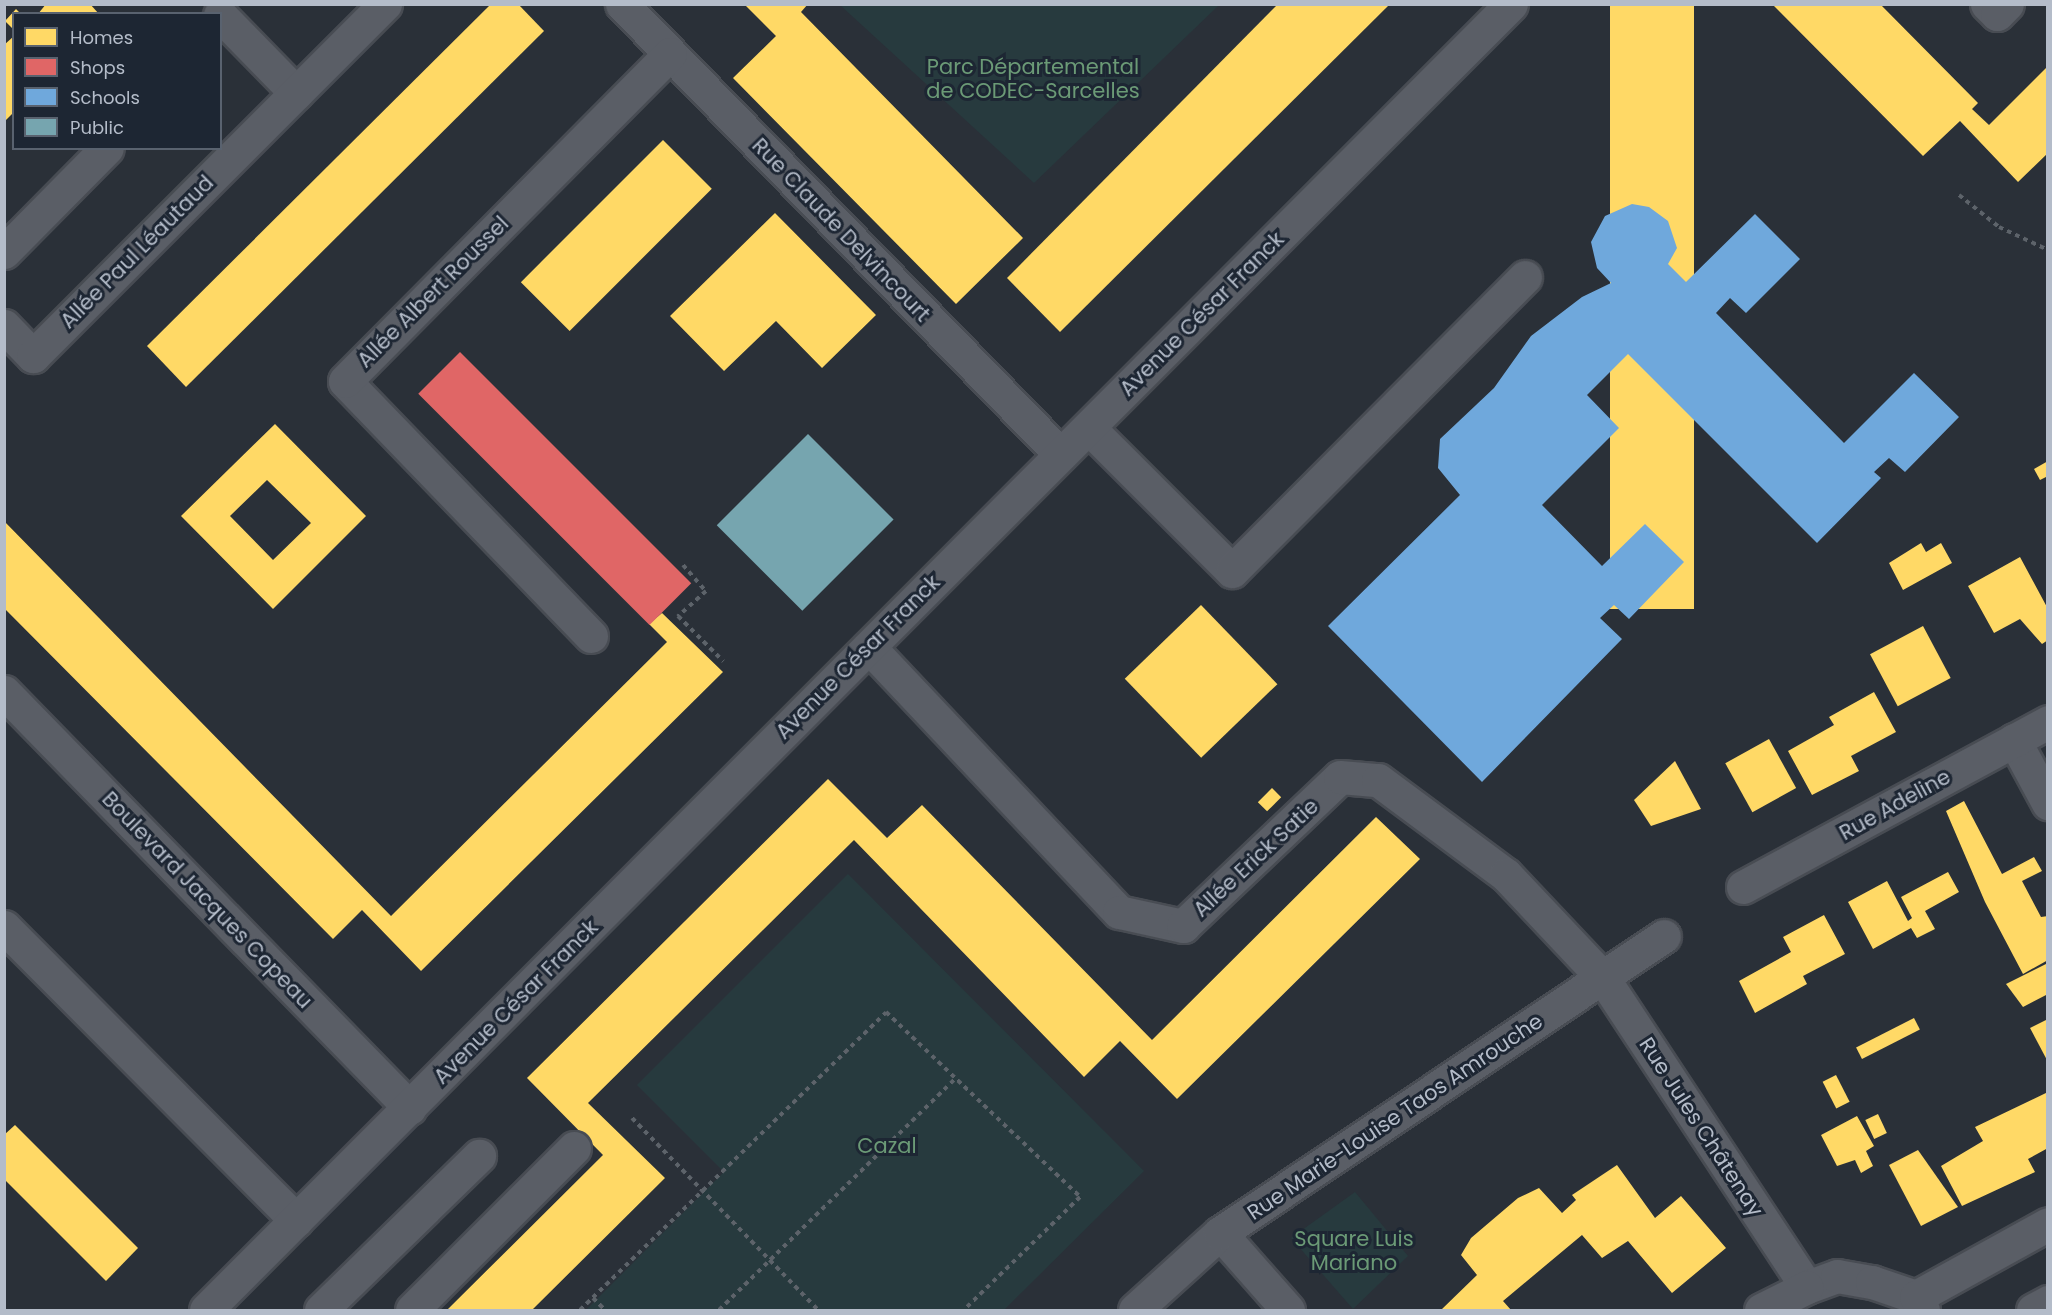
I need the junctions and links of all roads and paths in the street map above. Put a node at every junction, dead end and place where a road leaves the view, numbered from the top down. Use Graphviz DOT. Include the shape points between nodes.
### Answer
graph roads {
  1 [pos="385,4"];
  2 [pos="622,4"];
  3 [pos="1511,4"];
  4 [pos="1987,4"];
  5 [pos="2007,4"];
  6 [pos="222,20"];
  7 [pos="670,54"];
  8 [pos="296,93"];
  9 [pos="106,150"];
  10 [pos="1959,195"];
  11 [pos="2048,250"];
  12 [pos="4,252"];
  13 [pos="1525,277"];
  14 [pos="4,326"];
  15 [pos="1089,428"];
  16 [pos="1061,455"];
  17 [pos="683,565"];
  18 [pos="591,636"];
  19 [pos="869,647"];
  20 [pos="723,661"];
  21 [pos="4,692"];
  22 [pos="2048,722"];
  23 [pos="2014,740"];
  24 [pos="2048,803"];
  25 [pos="1506,875"];
  26 [pos="1743,887"];
  27 [pos="4,927"];
  28 [pos="1664,936"];
  29 [pos="1603,978"];
  30 [pos="956,1079"];
  31 [pos="410,1108"];
  32 [pos="632,1118"];
  33 [pos="574,1148"];
  34 [pos="479,1156"];
  35 [pos="701,1190"];
  36 [pos="296,1220"];
  37 [pos="2048,1224"];
  38 [pos="1220,1233"];
  39 [pos="770,1260"];
  40 [pos="1807,1287"];
  41 [pos="593,1298"];
  42 [pos="2048,1302"];
  43 [pos="1919,1304"];
  44 [pos="1147,1306"];
  45 [pos="206,1311"];
  46 [pos="321,1311"];
  47 [pos="412,1311"];
  48 [pos="580,1311"];
  49 [pos="605,1311"];
  50 [pos="719,1311"];
  51 [pos="818,1311"];
  52 [pos="964,1311"];
  53 [pos="1288,1311"];
  54 [pos="1761,1311"];
  55 [pos="2033,1311"];
  1 -- 8 [label="street, Allée Paul Léautaud"];
  2 -- 7 [label="street, Rue Claude Delvincourt"];
  3 -- 15 [label="street, Avenue César Franck"];
  4 -- 5 [label="street" via="1997,15"];
  6 -- 8 [label="street"];
  7 -- 16 [label="street, Rue Claude Delvincourt"];
  7 -- 18 [label="street, Allée Albert Roussel" via="345,381"];
  8 -- 14 [label="street, Allée Paul Léautaud" via="33,356"];
  9 -- 12 [label="street"];
  10 -- 11 [label="path" via="1999,227"];
  13 -- 15 [label="street" via="1232,571"];
  15 -- 16 [label="street, Avenue César Franck"];
  16 -- 19 [label="street, Avenue César Franck"];
  17 -- 20 [label="path" via="706,591 678,616"];
  19 -- 25 [label="street, Allée Erick Satie" via="1119,912 1184,926 1340,777 1378,780"];
  19 -- 31 [label="street, Avenue César Franck"];
  21 -- 31 [label="street, Boulevard Jacques Copeau"];
  22 -- 23 [label="street, Rue Adeline"];
  23 -- 24 [label="street"];
  23 -- 26 [label="street, Rue Adeline"];
  25 -- 29 [label="street, Rue Jules Châtenay"];
  27 -- 36 [label="street"];
  28 -- 29 [label="street, Rue Marie-Louise Taos Amrouche"];
  29 -- 38 [label="street, Rue Marie-Louise Taos Amrouche"];
  29 -- 40 [label="street, Rue Jules Châtenay"];
  30 -- 35 [label="path" via="886,1012"];
  30 -- 39 [label="path"];
  30 -- 52 [label="path" via="1080,1197"];
  31 -- 36 [label="street, Avenue César Franck"];
  32 -- 35 [label="path"];
  33 -- 47 [label="street"];
  34 -- 46 [label="street"];
  35 -- 39 [label="path"];
  35 -- 41 [label="path"];
  36 -- 45 [label="street, Avenue César Franck"];
  37 -- 43 [label="street"];
  38 -- 44 [label="street, Rue Marie-Louise Taos Amrouche"];
  38 -- 53 [label="street"];
  39 -- 50 [label="path"];
  39 -- 51 [label="path"];
  40 -- 43 [label="street" via="1837,1276"];
  40 -- 54 [label="street"];
  41 -- 48 [label="path"];
  41 -- 49 [label="path"];
  42 -- 55 [label="street"];
}
